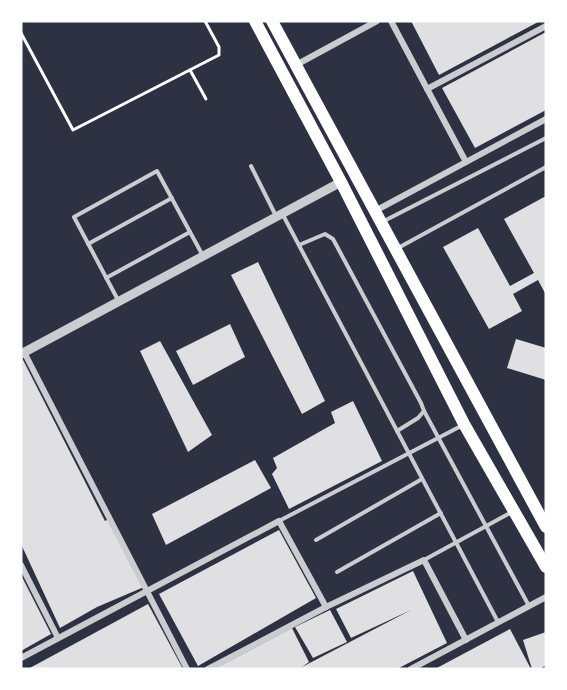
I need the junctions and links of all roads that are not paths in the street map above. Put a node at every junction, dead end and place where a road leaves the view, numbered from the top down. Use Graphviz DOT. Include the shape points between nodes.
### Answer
graph roads {
  1 [pos="255,21"];
  2 [pos="272,21"];
  3 [pos="377,21"];
  4 [pos="392,21"];
  5 [pos="546,26"];
  6 [pos="296,65"];
  7 [pos="427,89"];
  8 [pos="546,119"];
  9 [pos="546,138"];
  10 [pos="466,162"];
  11 [pos="251,165"];
  12 [pos="546,167"];
  13 [pos="341,182"];
  14 [pos="172,198"];
  15 [pos="280,215"];
  16 [pos="377,217"];
  17 [pos="190,232"];
  18 [pos="88,244"];
  19 [pos="299,245"];
  20 [pos="395,250"];
  21 [pos="203,257"];
  22 [pos="106,278"];
  23 [pos="119,302"];
  24 [pos="23,353"];
  25 [pos="460,371"];
  26 [pos="442,381"];
  27 [pos="424,411"];
  28 [pos="464,424"];
  29 [pos="397,431"];
  30 [pos="439,439"];
  31 [pos="410,454"];
  32 [pos="422,478"];
  33 [pos="513,511"];
  34 [pos="441,513"];
  35 [pos="279,521"];
  36 [pos="486,526"];
  37 [pos="546,527"];
  38 [pos="316,540"];
  39 [pos="456,542"];
  40 [pos="424,560"];
  41 [pos="21,565"];
  42 [pos="546,567"];
  43 [pos="337,572"];
  44 [pos="146,591"];
  45 [pos="546,597"];
  46 [pos="529,606"];
  47 [pos="326,607"];
  48 [pos="498,622"];
  49 [pos="58,638"];
  50 [pos="466,640"];
  51 [pos="21,658"];
  52 [pos="187,669"];
  53 [pos="208,669"];
  54 [pos="411,669"];
  1 -- 13 [label="highway"];
  2 -- 6 [label="highway"];
  3 -- 6 [label="street"];
  4 -- 7 [label="street"];
  5 -- 7 [label="street"];
  6 -- 16 [label="highway"];
  7 -- 10 [label="street"];
  8 -- 10 [label="street"];
  9 -- 16 [label="lane"];
  10 -- 16 [label="street"];
  11 -- 15 [label="lane"];
  12 -- 20 [label="lane"];
  13 -- 15 [label="street"];
  13 -- 26 [label="highway"];
  14 -- 17 [label="lane"];
  14 -- 18 [label="lane"];
  14 -- 18 [label="lane" via="158,171 74,217"];
  15 -- 19 [label="lane"];
  15 -- 21 [label="street"];
  16 -- 20 [label="highway"];
  17 -- 21 [label="lane"];
  17 -- 22 [label="lane"];
  18 -- 22 [label="lane"];
  19 -- 27 [label="lane" via="325,234 333,239"];
  19 -- 29 [label="lane"];
  20 -- 25 [label="highway"];
  21 -- 23 [label="street"];
  22 -- 23 [label="lane"];
  23 -- 24 [label="street"];
  24 -- 44 [label="street"];
  25 -- 26 [label="highway"];
  25 -- 37 [label="highway"];
  26 -- 28 [label="highway"];
  27 -- 29 [label="lane"];
  27 -- 30 [label="lane"];
  28 -- 30 [label="lane"];
  28 -- 33 [label="highway"];
  29 -- 31 [label="lane"];
  30 -- 31 [label="lane"];
  30 -- 36 [label="lane"];
  31 -- 32 [label="lane"];
  31 -- 35 [label="lane"];
  32 -- 34 [label="lane"];
  32 -- 38 [label="lane"];
  33 -- 36 [label="lane"];
  33 -- 42 [label="highway"];
  34 -- 39 [label="lane"];
  34 -- 43 [label="lane"];
  35 -- 44 [label="street"];
  35 -- 47 [label="street"];
  36 -- 39 [label="lane"];
  36 -- 46 [label="lane"];
  39 -- 40 [label="lane"];
  39 -- 48 [label="lane"];
  40 -- 47 [label="street"];
  40 -- 50 [label="street"];
  41 -- 49 [label="street"];
  44 -- 49 [label="street"];
  44 -- 52 [label="street"];
  45 -- 46 [label="street"];
  46 -- 48 [label="street"];
  47 -- 53 [label="street"];
  48 -- 50 [label="street"];
  49 -- 51 [label="street"];
  50 -- 54 [label="street"];
}
